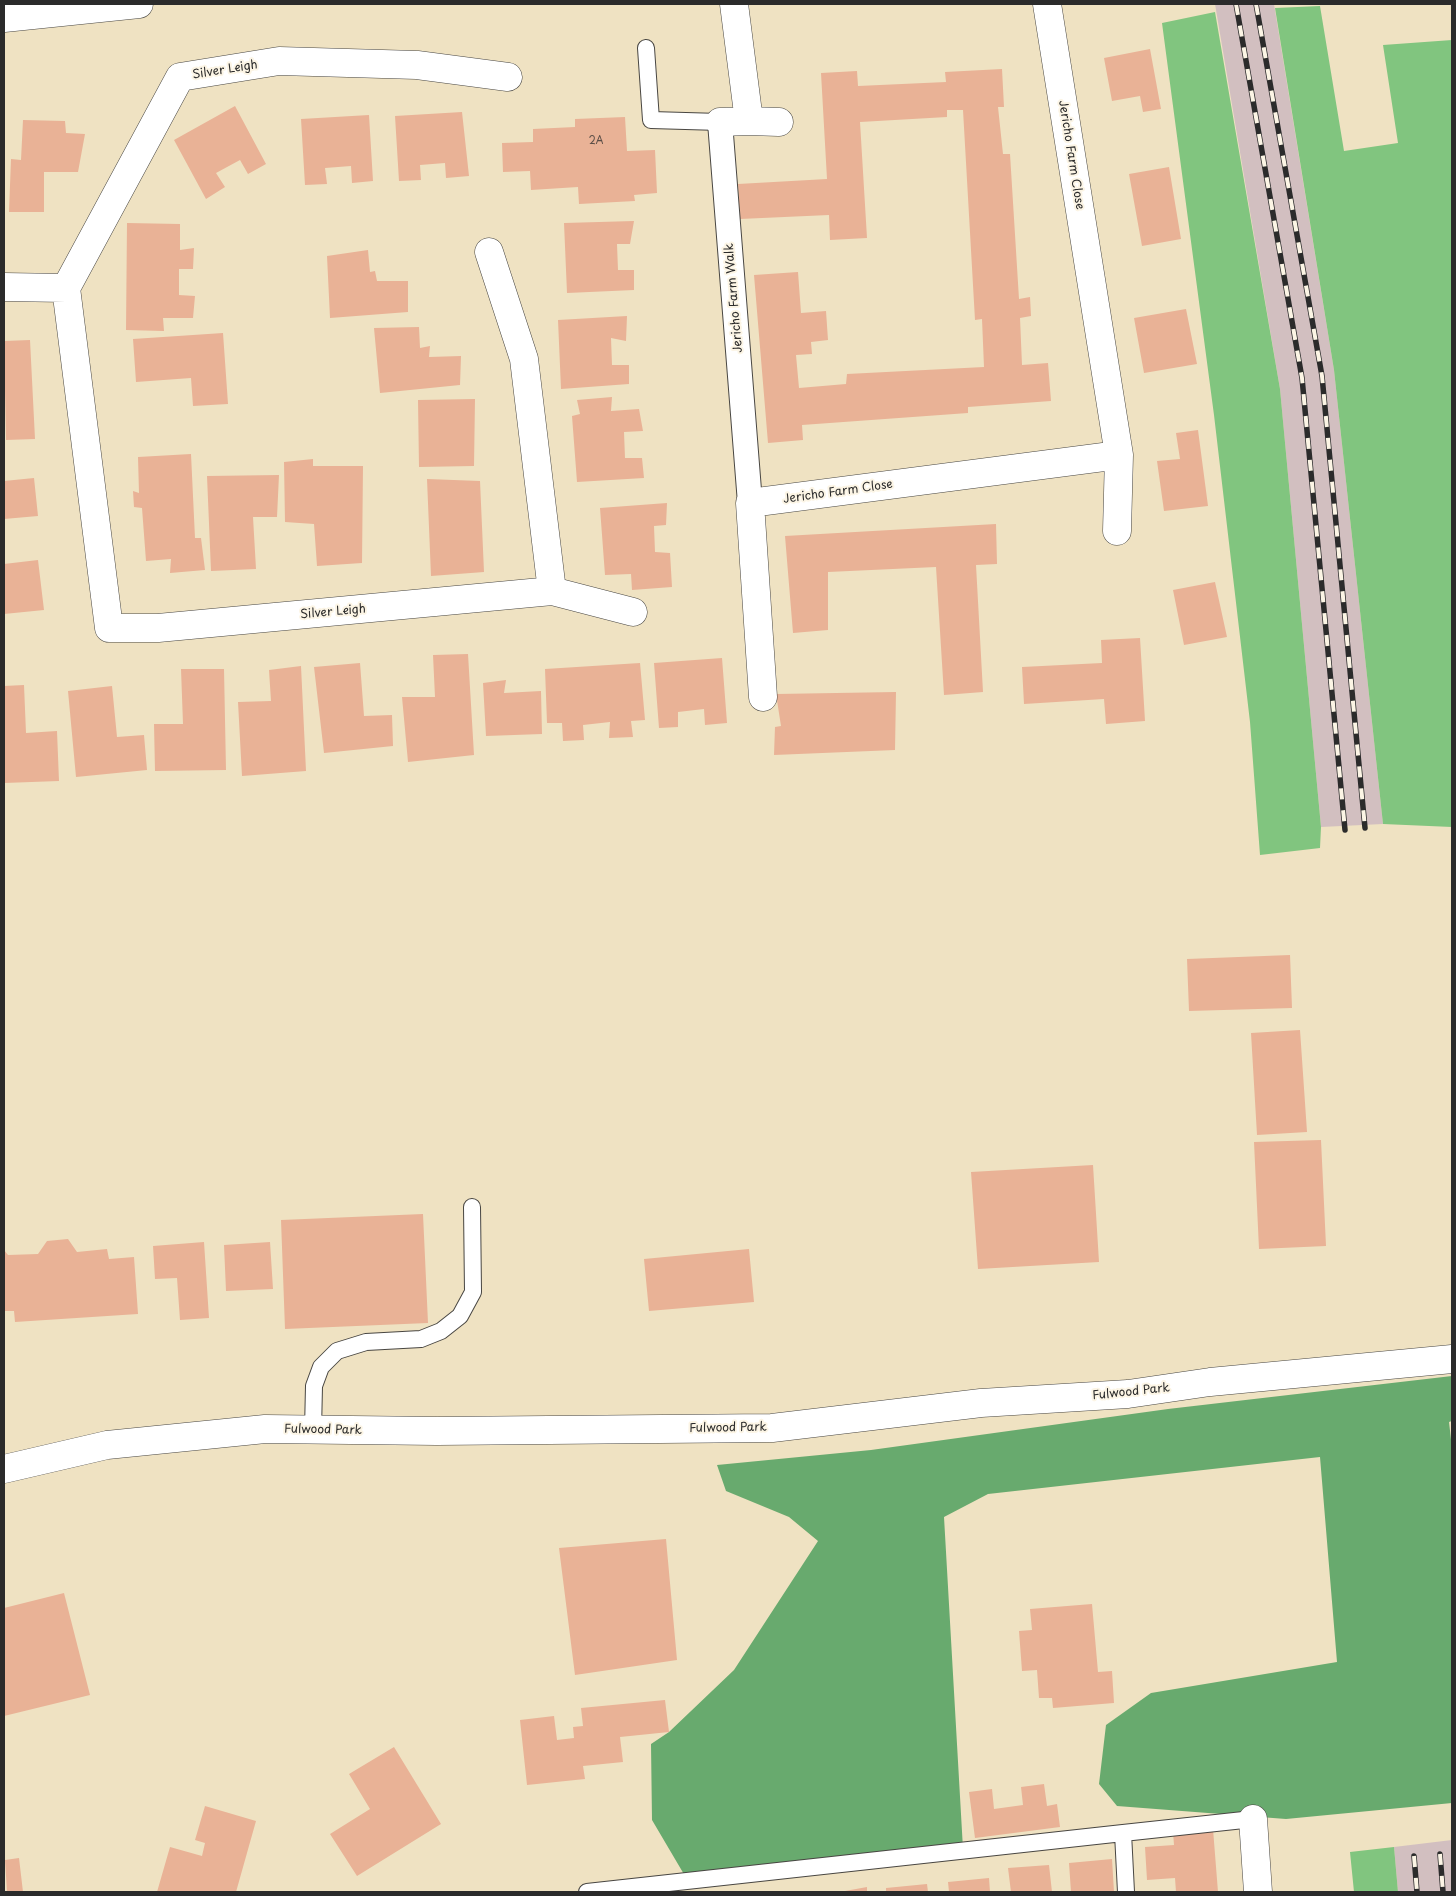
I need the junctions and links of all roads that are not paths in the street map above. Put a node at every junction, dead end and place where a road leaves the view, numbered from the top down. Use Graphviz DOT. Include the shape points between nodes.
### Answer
graph roads {
  1 [pos="139,4"];
  2 [pos="734,4"];
  3 [pos="1047,4"];
  4 [pos="4,18"];
  5 [pos="646,48"];
  6 [pos="508,77"];
  7 [pos="749,121"];
  8 [pos="720,122"];
  9 [pos="779,122"];
  10 [pos="489,252"];
  11 [pos="4,287"];
  12 [pos="66,288"];
  13 [pos="1119,455"];
  14 [pos="750,503"];
  15 [pos="1116,532"];
  16 [pos="552,591"];
  17 [pos="633,612"];
  18 [pos="763,697"];
  19 [pos="472,1207"];
  20 [pos="1452,1358"];
  21 [pos="313,1430"];
  22 [pos="4,1469"];
  23 [pos="1253,1819"];
  24 [pos="1123,1833"];
  25 [pos="588,1892"];
  26 [pos="1126,1892"];
  27 [pos="1258,1892"];
  1 -- 4 [label="street"];
  2 -- 7 [label="street"];
  3 -- 13 [label="street, Jericho Farm Close"];
  5 -- 8 [label="lane" via="651,120"];
  6 -- 12 [label="street, Silver Leigh" via="417,65 279,61 180,77"];
  7 -- 8 [label="street"];
  7 -- 9 [label="street"];
  8 -- 14 [label="street, Jericho Farm Walk"];
  10 -- 16 [label="street" via="524,359"];
  11 -- 12 [label="street"];
  12 -- 16 [label="street, Silver Leigh" via="109,628 158,628"];
  13 -- 14 [label="street, Jericho Farm Close"];
  13 -- 15 [label="street, Jericho Farm Close"];
  14 -- 18 [label="street"];
  16 -- 17 [label="street"];
  19 -- 21 [label="lane" via="473,1292 460,1316 441,1331 421,1339 366,1342 337,1351 321,1367 314,1386"];
  20 -- 21 [label="street, Fulwood Park" via="1210,1382 1128,1394 981,1403 772,1428"];
  21 -- 22 [label="street, Fulwood Park" via="265,1429 107,1445"];
  23 -- 24 [label="lane"];
  23 -- 27 [label="street"];
  24 -- 25 [label="lane"];
  24 -- 26 [label="lane"];
}
